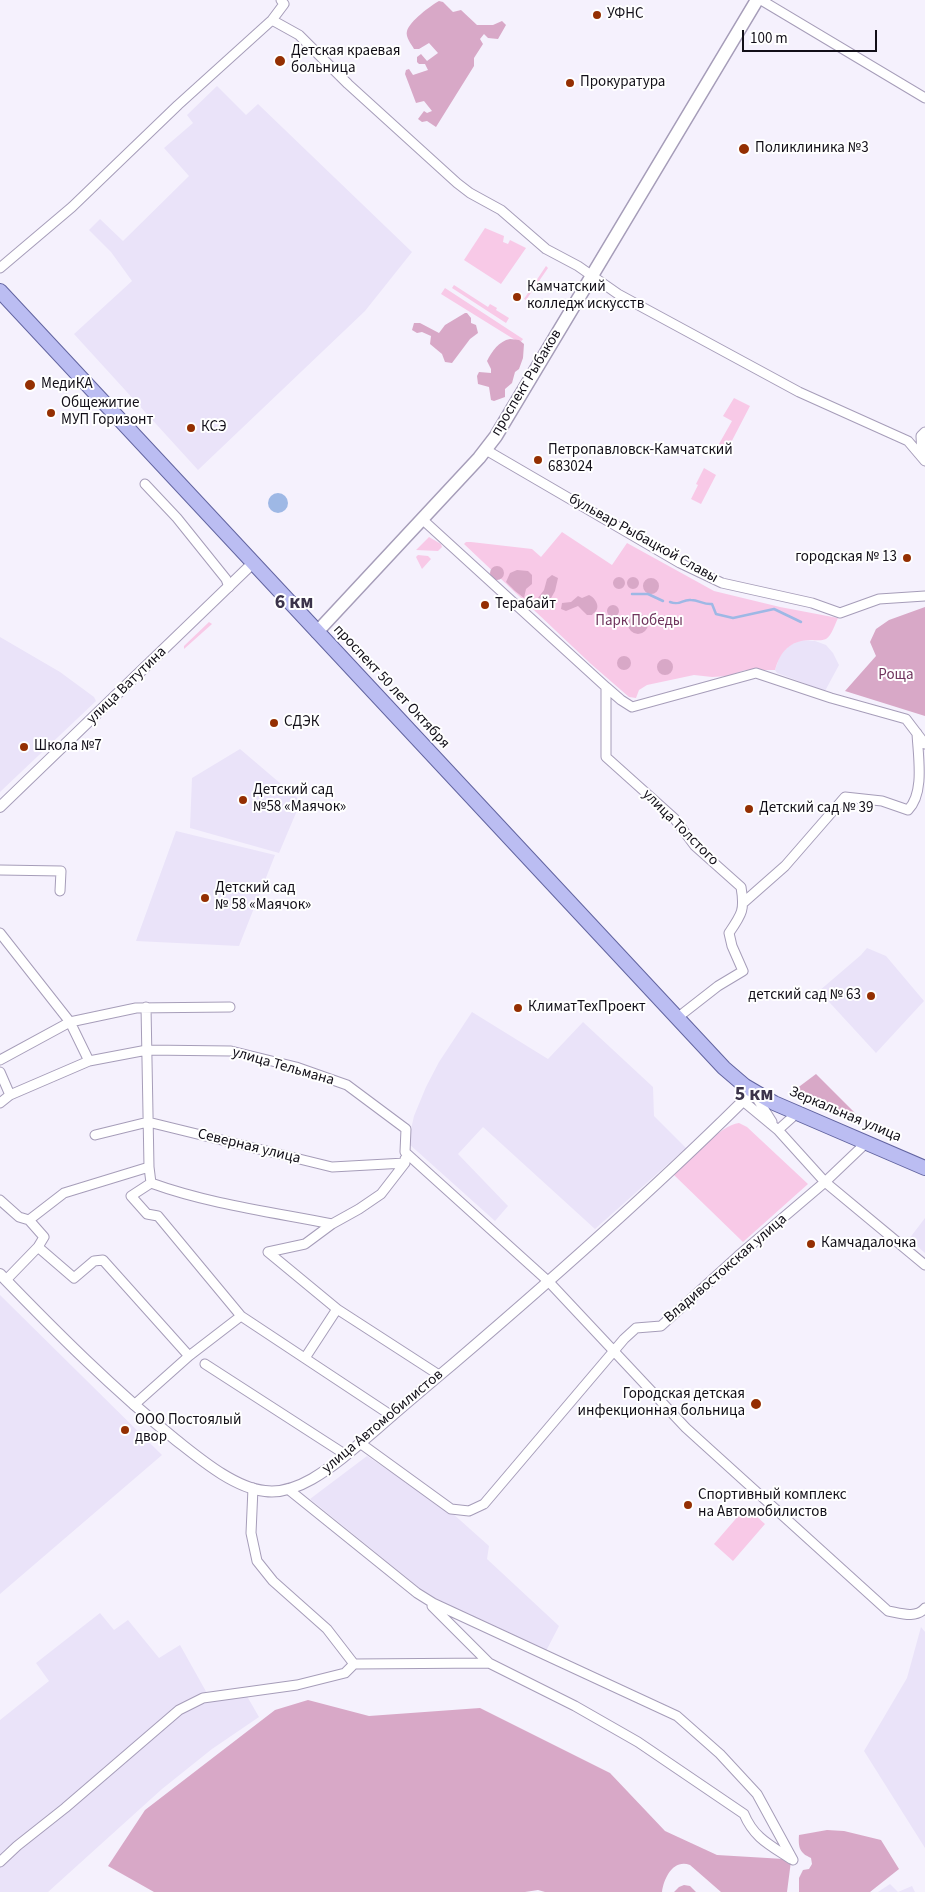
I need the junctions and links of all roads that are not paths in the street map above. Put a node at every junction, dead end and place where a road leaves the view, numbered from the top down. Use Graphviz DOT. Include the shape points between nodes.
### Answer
graph roads {
  1 [pos="281,0"];
  2 [pos="759,0"];
  3 [pos="272,20"];
  4 [pos="925,98"];
  5 [pos="0,268"];
  6 [pos="592,276"];
  7 [pos="0,291"];
  8 [pos="925,432"];
  9 [pos="486,450"];
  10 [pos="923,459"];
  11 [pos="145,484"];
  12 [pos="423,520"];
  13 [pos="253,563"];
  14 [pos="229,587"];
  15 [pos="925,596"];
  16 [pos="317,632"];
  17 [pos="606,688"];
  18 [pos="917,733"];
  19 [pos="925,744"];
  20 [pos="0,807"];
  21 [pos="0,870"];
  22 [pos="60,891"];
  23 [pos="744,903"];
  24 [pos="0,934"];
  25 [pos="146,1007"];
  26 [pos="230,1007"];
  27 [pos="677,1018"];
  28 [pos="70,1022"];
  29 [pos="147,1050"];
  30 [pos="0,1060"];
  31 [pos="89,1061"];
  32 [pos="0,1072"];
  33 [pos="10,1095"];
  34 [pos="748,1096"];
  35 [pos="0,1103"];
  36 [pos="796,1113"];
  37 [pos="148,1122"];
  38 [pos="778,1130"];
  39 [pos="95,1135"];
  40 [pos="867,1142"];
  41 [pos="405,1152"];
  42 [pos="405,1163"];
  43 [pos="149,1167"];
  44 [pos="925,1168"];
  45 [pos="825,1182"];
  46 [pos="151,1183"];
  47 [pos="0,1200"];
  48 [pos="29,1220"];
  49 [pos="332,1224"];
  50 [pos="38,1247"];
  51 [pos="925,1265"];
  52 [pos="3,1277"];
  53 [pos="549,1282"];
  54 [pos="337,1309"];
  55 [pos="241,1316"];
  56 [pos="614,1350"];
  57 [pos="189,1356"];
  58 [pos="305,1358"];
  59 [pos="206,1364"];
  60 [pos="439,1375"];
  61 [pos="134,1405"];
  62 [pos="392,1416"];
  63 [pos="360,1443"];
  64 [pos="346,1455"];
  65 [pos="253,1488"];
  66 [pos="288,1489"];
  67 [pos="416,1593"];
  68 [pos="925,1608"];
  69 [pos="489,1663"];
  70 [pos="354,1664"];
  71 [pos="0,1862"];
  1 -- 3 [label="street" via="284,4"];
  2 -- 4 [label="street"];
  2 -- 6 [label="main road, проспект Рыбаков"];
  3 -- 5 [label="street" via="72,207"];
  3 -- 6 [label="street" via="299,36 457,183 501,210 546,249"];
  6 -- 9 [label="main road, проспект Рыбаков"];
  6 -- 10 [label="street" via="618,294 799,392 908,441"];
  7 -- 13 [label="main road, проспект 50 лет Октября"];
  8 -- 10 [label="street" via="921,436"];
  9 -- 12 [label="main road, проспект Рыбаков"];
  9 -- 15 [label="street, бульвар Рыбацкой Славы" via="680,563 722,583 812,603 840,613 879,599"];
  11 -- 14 [label="street" via="183,526"];
  12 -- 16 [label="main road, проспект Рыбаков"];
  12 -- 17 [label="street"];
  13 -- 14 [label="street, улица Ватутина"];
  13 -- 16 [label="main road, проспект 50 лет Октября"];
  14 -- 20 [label="street, улица Ватутина"];
  16 -- 27 [label="main road, проспект 50 лет Октября"];
  17 -- 18 [label="street" via="632,706 756,673 906,719"];
  17 -- 23 [label="street, улица Толстого" via="606,757 674,818 694,846 741,887"];
  18 -- 19 [label="street"];
  18 -- 23 [label="street" via="918,787 915,803 908,810 882,801 846,797 785,866"];
  21 -- 22 [label="street" via="61,871"];
  23 -- 27 [label="street" via="740,917 729,933 743,971"];
  24 -- 28 [label="street"];
  25 -- 26 [label="street"];
  25 -- 28 [label="street"];
  25 -- 29 [label="street"];
  27 -- 34 [label="main road, проспект 50 лет Октября"];
  28 -- 30 [label="street"];
  28 -- 31 [label="street"];
  29 -- 31 [label="street, улица Тельмана"];
  29 -- 37 [label="street"];
  29 -- 41 [label="street, улица Тельмана" via="231,1051 347,1085 406,1129"];
  31 -- 33 [label="street, улица Тельмана"];
  32 -- 33 [label="street"];
  33 -- 35 [label="street, улица Тельмана"];
  34 -- 36 [label="main road, Зеркальная улица"];
  34 -- 38 [label="street"];
  34 -- 38 [label="street"];
  34 -- 53 [label="street, улица Автомобилистов"];
  36 -- 38 [label="street"];
  36 -- 40 [label="main road, Зеркальная улица"];
  37 -- 39 [label="street, Северная улица"];
  37 -- 42 [label="street, Северная улица" via="332,1167"];
  37 -- 43 [label="street"];
  38 -- 45 [label="street"];
  40 -- 44 [label="main road, Зеркальная улица"];
  40 -- 45 [label="street, Владивостокская улица"];
  41 -- 42 [label="street"];
  41 -- 53 [label="street"];
  42 -- 49 [label="street" via="381,1194"];
  43 -- 46 [label="street"];
  43 -- 48 [label="street" via="64,1193"];
  45 -- 51 [label="street"];
  45 -- 56 [label="street, Владивостокская улица" via="661,1326 636,1328"];
  46 -- 49 [label="street" via="219,1202"];
  46 -- 55 [label="street" via="131,1196 147,1214 158,1216"];
  47 -- 48 [label="street" via="18,1217"];
  48 -- 50 [label="street" via="44,1237"];
  49 -- 54 [label="street" via="305,1244 268,1252"];
  50 -- 52 [label="street"];
  50 -- 57 [label="street" via="74,1278 94,1261 103,1260"];
  52 -- 61 [label="street, улица Автомобилистов"];
  53 -- 56 [label="street"];
  53 -- 60 [label="street, улица Автомобилистов"];
  54 -- 58 [label="street"];
  54 -- 60 [label="street"];
  55 -- 57 [label="street"];
  55 -- 58 [label="street"];
  56 -- 63 [label="street, Владивостокская улица" via="484,1504 469,1511 451,1509"];
  56 -- 68 [label="street" via="686,1428 888,1611 913,1615"];
  57 -- 61 [label="street"];
  58 -- 62 [label="street"];
  59 -- 64 [label="street"];
  60 -- 62 [label="street, улица Автомобилистов"];
  61 -- 65 [label="street, улица Автомобилистов" via="193,1453 228,1477"];
  62 -- 63 [label="street, улица Автомобилистов"];
  63 -- 64 [label="street, улица Автомобилистов"];
  64 -- 66 [label="street, улица Автомобилистов" via="311,1480"];
  65 -- 66 [label="street, улица Автомобилистов" via="267,1492"];
  65 -- 70 [label="street" via="251,1533 257,1561 273,1581 327,1629"];
  66 -- 67 [label="street"];
  67 -- 69 [label="street"];
  67 -- 69 [label="street" via="677,1716 720,1754 757,1794 793,1860 760,1839 744,1814 638,1742 576,1706"];
  69 -- 70 [label="street"];
  70 -- 71 [label="street" via="345,1673 297,1685 204,1698 179,1710"];
}
